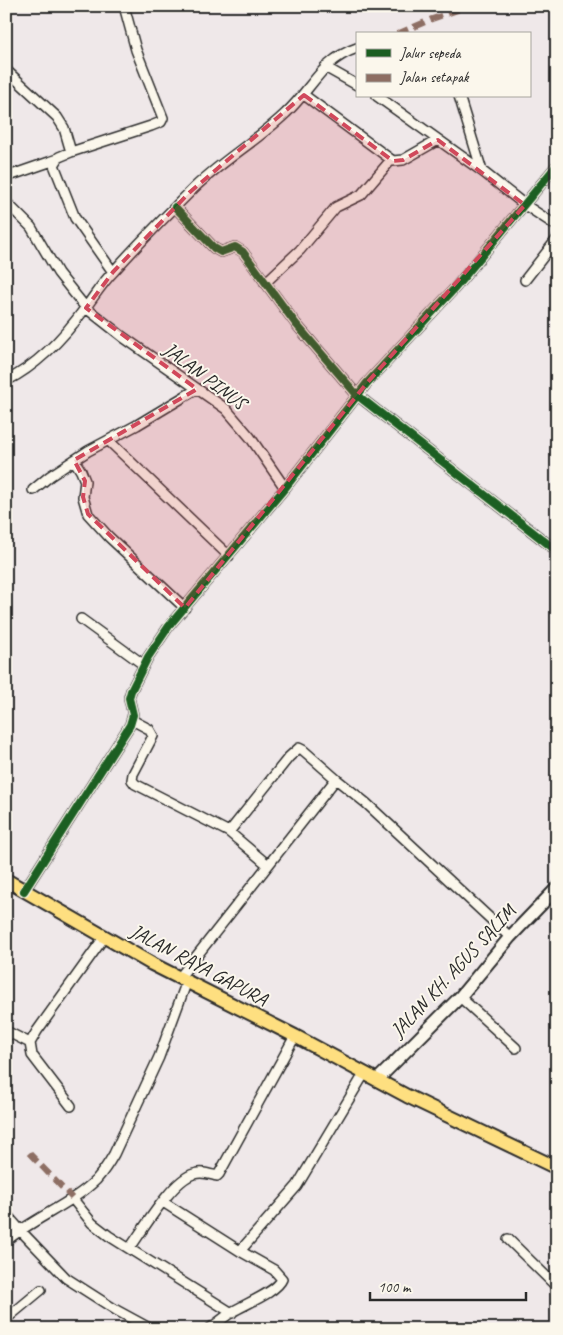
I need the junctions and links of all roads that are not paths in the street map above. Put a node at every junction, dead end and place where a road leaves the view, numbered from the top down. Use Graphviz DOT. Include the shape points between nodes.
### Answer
graph roads {
  1 [pos="124,6"];
  2 [pos="356,48"];
  3 [pos="325,67"];
  4 [pos="6,70"];
  5 [pos="356,85"];
  6 [pos="304,95"];
  7 [pos="380,98"];
  8 [pos="460,98"];
  9 [pos="438,140"];
  10 [pos="71,152"];
  11 [pos="55,160"];
  12 [pos="391,160"];
  13 [pos="557,165"];
  14 [pos="482,171"];
  15 [pos="6,177"];
  16 [pos="6,202"];
  17 [pos="525,205"];
  18 [pos="175,207"];
  19 [pos="557,226"];
  20 [pos="557,239"];
  21 [pos="113,272"];
  22 [pos="525,280"];
  23 [pos="265,284"];
  24 [pos="86,308"];
  25 [pos="6,381"];
  26 [pos="196,389"];
  27 [pos="357,395"];
  28 [pos="108,441"];
  29 [pos="74,460"];
  30 [pos="285,488"];
  31 [pos="33,490"];
  32 [pos="557,551"];
  33 [pos="229,556"];
  34 [pos="185,608"];
  35 [pos="81,619"];
  36 [pos="144,665"];
  37 [pos="132,720"];
  38 [pos="336,779"];
  39 [pos="229,832"];
  40 [pos="268,865"];
  41 [pos="6,880"];
  42 [pos="557,888"];
  43 [pos="24,891"];
  44 [pos="105,936"];
  45 [pos="510,937"];
  46 [pos="183,979"];
  47 [pos="460,997"];
  48 [pos="6,1031"];
  49 [pos="295,1036"];
  50 [pos="30,1043"];
  51 [pos="516,1048"];
  52 [pos="364,1074"];
  53 [pos="377,1080"];
  54 [pos="71,1106"];
  55 [pos="557,1168"];
  56 [pos="72,1198"];
  57 [pos="163,1202"];
  58 [pos="6,1214"];
  59 [pos="20,1230"];
  60 [pos="508,1239"];
  61 [pos="6,1241"];
  62 [pos="130,1248"];
  63 [pos="240,1251"];
  64 [pos="557,1287"];
  65 [pos="41,1290"];
  66 [pos="232,1312"];
  67 [pos="6,1319"];
  68 [pos="133,1324"];
  69 [pos="151,1329"];
  70 [pos="209,1329"];
  1 -- 10 [label="street" via="136,50 163,118 151,126"];
  2 -- 3 [label="street" via="340,54"];
  3 -- 5 [label="street"];
  3 -- 6 [label="street"];
  4 -- 10 [label="street" via="57,117"];
  6 -- 12 [label="street"];
  6 -- 18 [label="street" via="266,131 206,176"];
  7 -- 9 [label="street"];
  8 -- 14 [label="street"];
  9 -- 12 [label="street" via="403,160"];
  9 -- 14 [label="street"];
  10 -- 11 [label="street"];
  11 -- 15 [label="street"];
  11 -- 21 [label="street" via="55,170 75,218"];
  12 -- 23 [label="street" via="361,195 336,206 300,250"];
  13 -- 17 [label="street"];
  14 -- 17 [label="street"];
  16 -- 24 [label="street, JALAN PINUS" via="31,227 58,273"];
  17 -- 19 [label="street"];
  17 -- 27 [label="street" via="455,288"];
  18 -- 21 [label="street"];
  18 -- 23 [label="street" via="214,248 221,252 235,247 240,250"];
  20 -- 22 [label="street"];
  21 -- 24 [label="street"];
  23 -- 27 [label="street"];
  24 -- 25 [label="street" via="52,347"];
  24 -- 26 [label="street, JALAN PINUS"];
  26 -- 28 [label="street"];
  26 -- 30 [label="street, JALAN PINUS" via="235,418"];
  27 -- 30 [label="street"];
  27 -- 32 [label="street"];
  28 -- 29 [label="street"];
  28 -- 33 [label="street"];
  29 -- 31 [label="street"];
  29 -- 34 [label="street" via="85,481 83,497 88,514"];
  30 -- 33 [label="street"];
  33 -- 34 [label="street"];
  34 -- 36 [label="street" via="157,642"];
  35 -- 36 [label="street"];
  36 -- 37 [label="street" via="129,698"];
  37 -- 39 [label="street" via="149,729 153,736 133,774 135,784"];
  37 -- 43 [label="street"];
  38 -- 39 [label="street" via="299,748"];
  38 -- 40 [label="street"];
  38 -- 45 [label="street"];
  39 -- 40 [label="street"];
  40 -- 46 [label="street"];
  41 -- 43 [label="main road, JALAN RAYA GAPURA"];
  42 -- 45 [label="main road, JALAN KH. AGUS SALIM"];
  43 -- 44 [label="main road, JALAN RAYA GAPURA"];
  44 -- 46 [label="main road, JALAN RAYA GAPURA"];
  44 -- 50 [label="street"];
  45 -- 47 [label="main road, JALAN KH. AGUS SALIM"];
  46 -- 49 [label="main road, JALAN RAYA GAPURA"];
  46 -- 56 [label="street" via="159,1057 114,1154 96,1179"];
  47 -- 51 [label="street"];
  47 -- 53 [label="main road, JALAN KH. AGUS SALIM"];
  48 -- 50 [label="street"];
  49 -- 52 [label="main road, JALAN RAYA GAPURA"];
  49 -- 57 [label="street" via="219,1174 201,1172 187,1176"];
  50 -- 54 [label="street" via="32,1055"];
  52 -- 53 [label="main road, JALAN RAYA GAPURA"];
  52 -- 63 [label="street" via="297,1186"];
  53 -- 55 [label="main road, JALAN RAYA GAPURA"];
  56 -- 59 [label="street"];
  56 -- 62 [label="street" via="92,1223"];
  57 -- 62 [label="street"];
  57 -- 63 [label="street"];
  58 -- 59 [label="street"];
  59 -- 61 [label="street"];
  59 -- 68 [label="street" via="66,1278"];
  60 -- 64 [label="street"];
  62 -- 66 [label="street"];
  63 -- 66 [label="street" via="274,1270 282,1279 274,1289"];
  65 -- 67 [label="street"];
  66 -- 70 [label="street"];
  68 -- 69 [label="street"];
}
